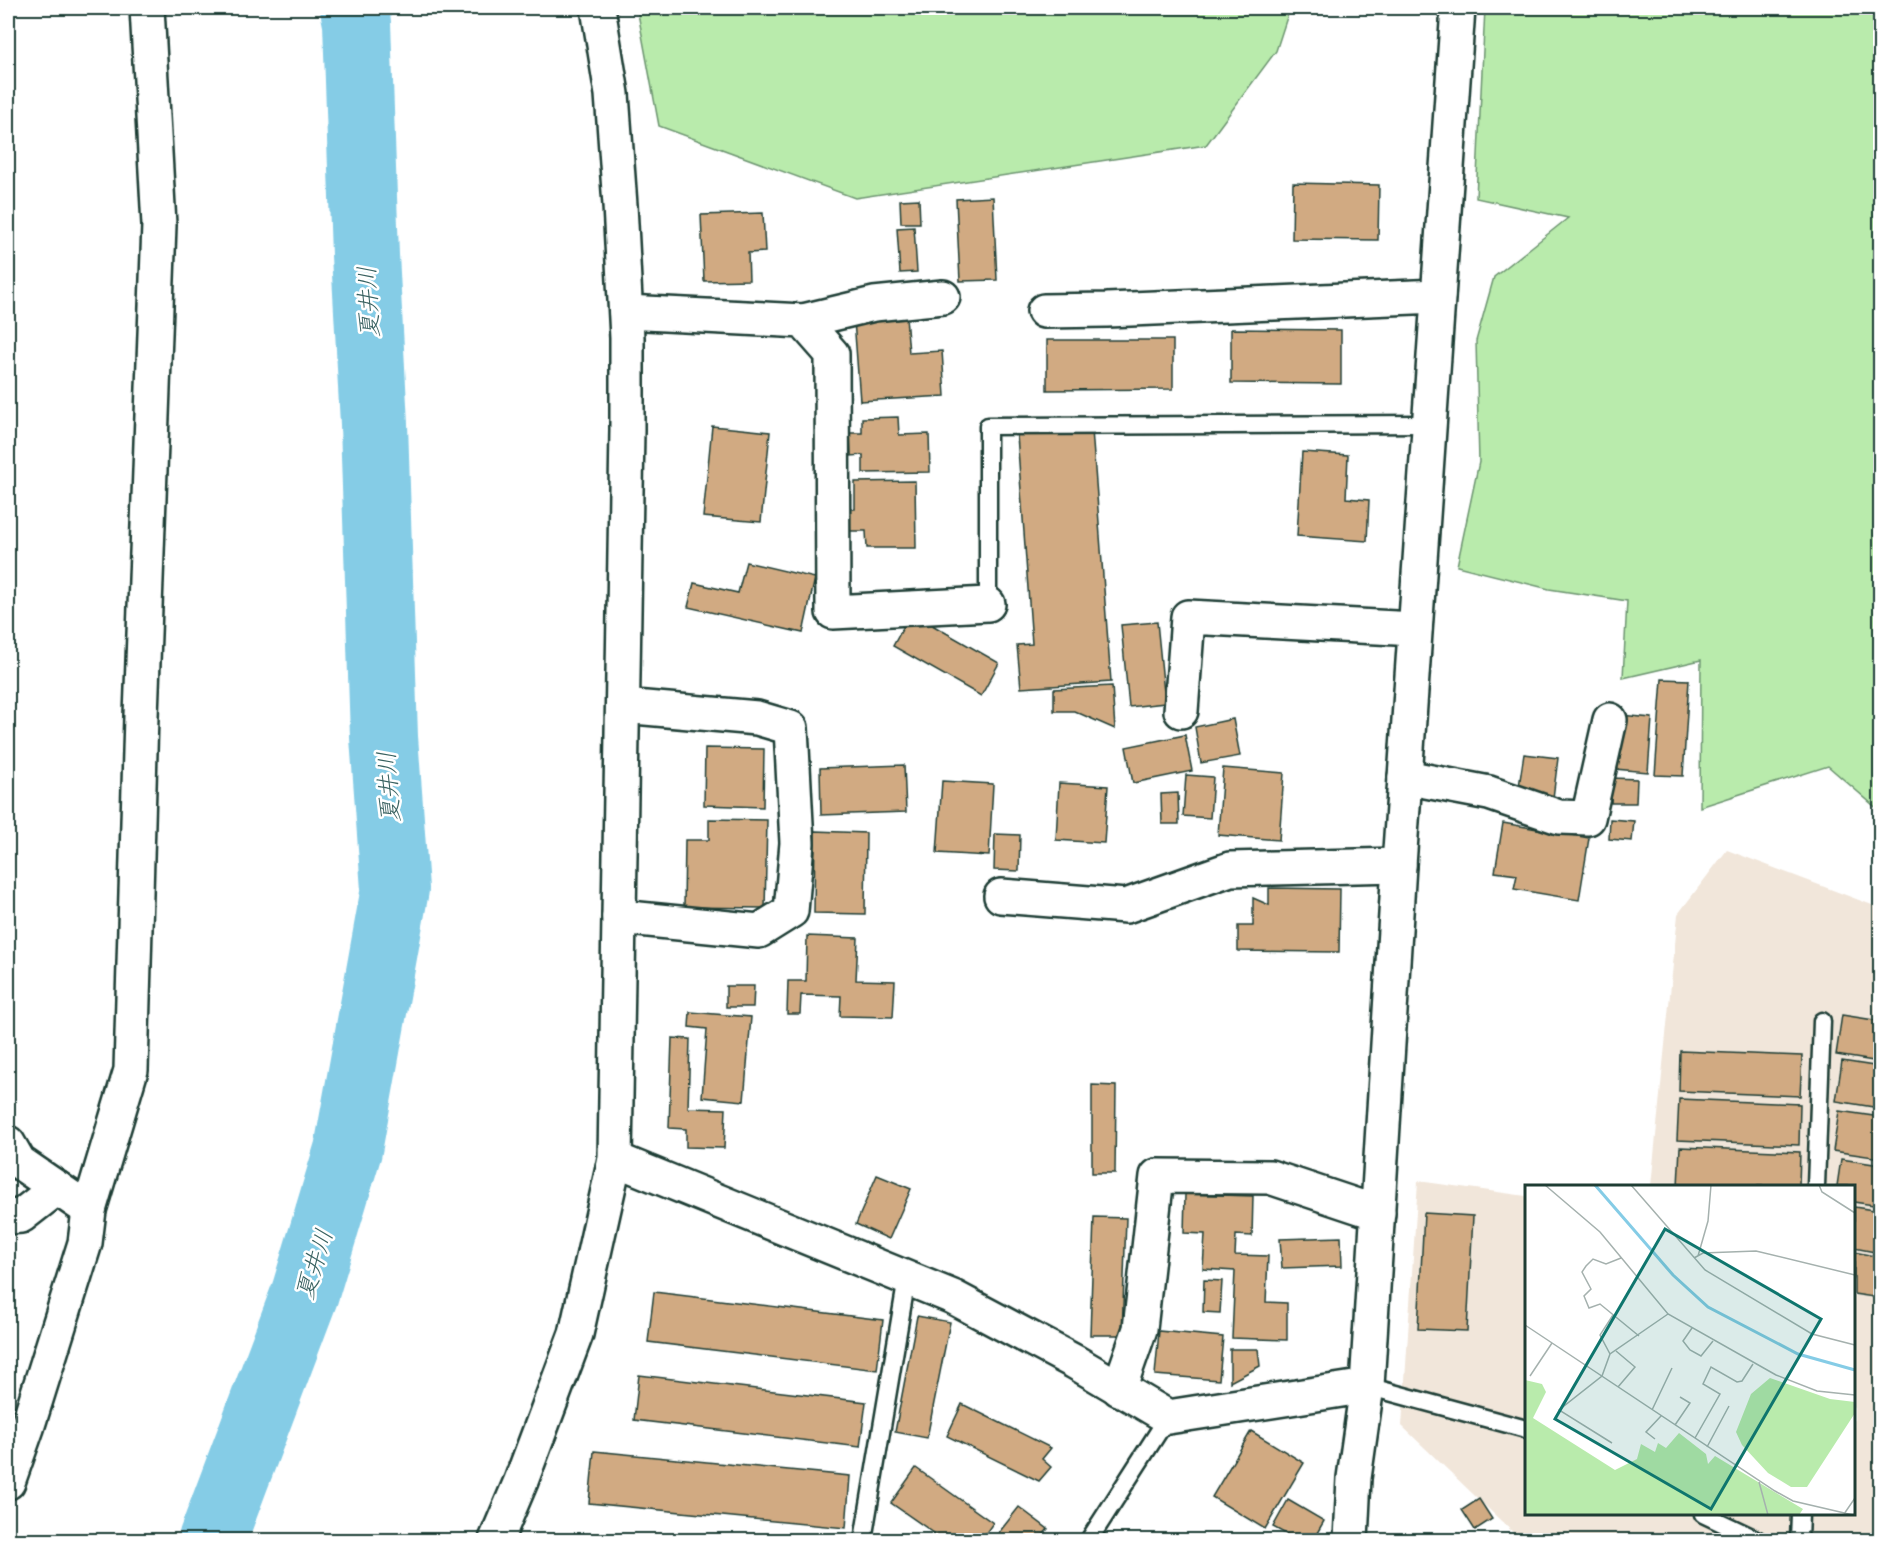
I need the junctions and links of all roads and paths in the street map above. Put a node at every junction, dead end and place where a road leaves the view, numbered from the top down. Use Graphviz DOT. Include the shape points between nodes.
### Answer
graph roads {
  1 [pos="147,8"];
  2 [pos="598,8"];
  3 [pos="1458,8"];
  4 [pos="1438,296"];
  5 [pos="943,297"];
  6 [pos="1044,310"];
  7 [pos="626,312"];
  8 [pos="803,321"];
  9 [pos="1429,424"];
  10 [pos="988,604"];
  11 [pos="1415,629"];
  12 [pos="622,706"];
  13 [pos="1181,711"];
  14 [pos="1610,720"];
  15 [pos="1405,777"];
  16 [pos="1399,865"];
  17 [pos="1001,896"];
  18 [pos="619,917"];
  19 [pos="1821,1021"];
  20 [pos="8,1143"];
  21 [pos="615,1159"];
  22 [pos="1816,1185"];
  23 [pos="57,1188"];
  24 [pos="89,1210"];
  25 [pos="1378,1213"];
  26 [pos="8,1217"];
  27 [pos="907,1278"];
  28 [pos="1367,1386"];
  29 [pos="1119,1389"];
  30 [pos="1168,1418"];
  31 [pos="1525,1428"];
  32 [pos="8,1482"];
  33 [pos="1705,1515"];
  34 [pos="1800,1515"];
  35 [pos="496,1540"];
  36 [pos="863,1540"];
  37 [pos="1089,1540"];
  38 [pos="1351,1540"];
  39 [pos="1758,1540"];
  40 [pos="1799,1540"];
  1 -- 24 [label="street" via="159,225 130,1070"];
  2 -- 7 [label="street" via="612,94"];
  3 -- 4 [label="street"];
  4 -- 6 [label="street"];
  4 -- 9 [label="street"];
  5 -- 8 [label="street" via="874,304"];
  7 -- 8 [label="street"];
  7 -- 12 [label="street"];
  8 -- 10 [label="street" via="832,354 832,612"];
  9 -- 10 [label="lane" via="988,426"];
  9 -- 11 [label="street"];
  11 -- 13 [label="street" via="1188,617"];
  11 -- 15 [label="street"];
  12 -- 18 [label="street"];
  12 -- 18 [label="street" via="757,718 791,728 797,843 791,911 759,931"];
  14 -- 15 [label="street" via="1588,818 1559,817 1489,793"];
  15 -- 16 [label="street"];
  16 -- 17 [label="street" via="1230,869 1126,906"];
  16 -- 25 [label="street"];
  18 -- 21 [label="street"];
  19 -- 22 [label="lane"];
  20 -- 23 [label="street" via="19,1162"];
  21 -- 27 [label="street"];
  21 -- 35 [label="street" via="576,1334"];
  23 -- 24 [label="street"];
  23 -- 26 [label="street" via="21,1216"];
  24 -- 32 [label="street" via="85,1243"];
  25 -- 28 [label="street"];
  25 -- 29 [label="street" via="1270,1177 1157,1176 1140,1329"];
  27 -- 29 [label="street" via="953,1297"];
  27 -- 36 [label="lane"];
  28 -- 30 [label="street"];
  28 -- 31 [label="lane"];
  28 -- 38 [label="street" via="1354,1478"];
  29 -- 30 [label="street"];
  30 -- 37 [label="lane"];
  33 -- 39 [label="lane"];
  34 -- 40 [label="lane"];
}
